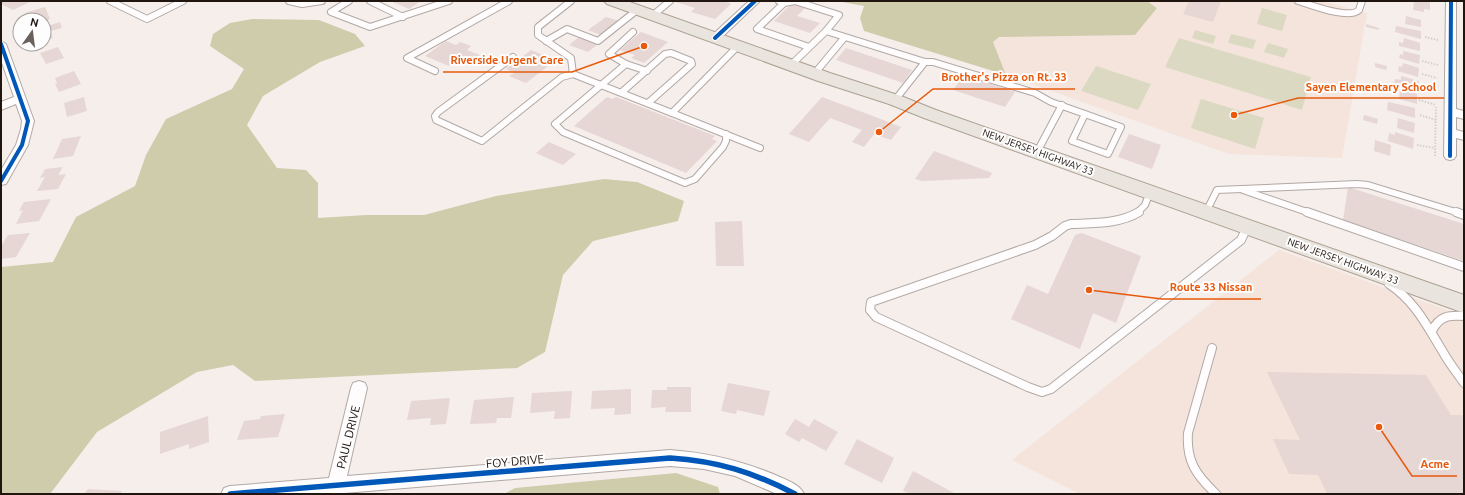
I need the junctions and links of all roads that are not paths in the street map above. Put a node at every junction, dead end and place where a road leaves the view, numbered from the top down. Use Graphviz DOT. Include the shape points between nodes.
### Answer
graph roads {
  1 [pos="110,1"];
  2 [pos="183,1"];
  3 [pos="289,1"];
  4 [pos="322,1"];
  5 [pos="349,1"];
  6 [pos="370,1"];
  7 [pos="449,1"];
  8 [pos="509,1"];
  9 [pos="571,1"];
  10 [pos="612,1"];
  11 [pos="670,1"];
  12 [pos="755,1"];
  13 [pos="1298,1"];
  14 [pos="1362,1"];
  15 [pos="1451,1"];
  16 [pos="781,2"];
  17 [pos="645,13"];
  18 [pos="403,16"];
  19 [pos="826,31"];
  20 [pos="634,32"];
  21 [pos="715,38"];
  22 [pos="844,38"];
  23 [pos="546,40"];
  24 [pos="1,44"];
  25 [pos="738,46"];
  26 [pos="809,47"];
  27 [pos="513,57"];
  28 [pos="925,62"];
  29 [pos="626,64"];
  30 [pos="791,65"];
  31 [pos="435,71"];
  32 [pos="647,71"];
  33 [pos="815,73"];
  34 [pos="573,74"];
  35 [pos="602,84"];
  36 [pos="622,92"];
  37 [pos="20,99"];
  38 [pos="894,100"];
  39 [pos="648,103"];
  40 [pos="1062,105"];
  41 [pos="1,106"];
  42 [pos="1450,111"];
  43 [pos="672,113"];
  44 [pos="1085,114"];
  45 [pos="1464,115"];
  46 [pos="1450,132"];
  47 [pos="726,134"];
  48 [pos="1464,136"];
  49 [pos="760,148"];
  50 [pos="1037,152"];
  51 [pos="1450,156"];
  52 [pos="1,181"];
  53 [pos="1238,189"];
  54 [pos="1150,192"];
  55 [pos="1206,212"];
  56 [pos="1464,216"];
  57 [pos="1247,226"];
  58 [pos="1351,263"];
  59 [pos="1464,267"];
  60 [pos="1464,304"];
  61 [pos="1464,316"];
  62 [pos="1432,331"];
  63 [pos="1212,348"];
  64 [pos="1464,383"];
  65 [pos="359,388"];
  66 [pos="336,485"];
  67 [pos="230,494"];
  68 [pos="795,494"];
  69 [pos="1216,494"];
  1 -- 2 [label="lane" via="147,19"];
  3 -- 4 [label="lane" via="302,4"];
  5 -- 18 [label="lane" via="331,12 370,27"];
  6 -- 18 [label="lane"];
  7 -- 18 [label="lane"];
  8 -- 31 [label="lane" via="407,58"];
  9 -- 23 [label="lane" via="538,27 538,35"];
  10 -- 17 [label="main road, NEW JERSEY HIGHWAY 33"];
  11 -- 17 [label="lane"];
  12 -- 21 [label="street"];
  13 -- 14 [label="lane" via="1347,13 1358,11"];
  15 -- 42 [label="street"];
  16 -- 19 [label="lane" via="795,2 839,15"];
  16 -- 26 [label="lane" via="757,29"];
  17 -- 21 [label="main road, NEW JERSEY HIGHWAY 33"];
  17 -- 23 [label="lane" via="598,41 567,29"];
  19 -- 22 [label="lane"];
  19 -- 26 [label="lane"];
  20 -- 29 [label="lane" via="609,54"];
  21 -- 25 [label="main road, NEW JERSEY HIGHWAY 33"];
  22 -- 28 [label="lane"];
  22 -- 33 [label="lane"];
  23 -- 34 [label="lane" via="571,58"];
  24 -- 37 [label="street"];
  25 -- 30 [label="main road, NEW JERSEY HIGHWAY 33"];
  25 -- 43 [label="lane"];
  26 -- 30 [label="lane"];
  27 -- 34 [label="lane" via="438,112 436,120 482,141 562,77"];
  28 -- 38 [label="lane"];
  28 -- 40 [label="lane" via="933,62 1035,93"];
  29 -- 32 [label="lane"];
  29 -- 35 [label="lane"];
  30 -- 33 [label="main road, NEW JERSEY HIGHWAY 33"];
  32 -- 36 [label="lane"];
  32 -- 39 [label="lane" via="666,54 671,53 691,61 692,64"];
  33 -- 38 [label="main road, NEW JERSEY HIGHWAY 33"];
  34 -- 35 [label="lane"];
  35 -- 36 [label="lane"];
  35 -- 47 [label="lane" via="556,124 563,132 685,183 695,179 723,147"];
  36 -- 39 [label="lane"];
  37 -- 41 [label="street"];
  37 -- 52 [label="street" via="28,121 27,132 23,145"];
  38 -- 50 [label="main road, NEW JERSEY HIGHWAY 33"];
  39 -- 43 [label="lane"];
  40 -- 44 [label="lane"];
  40 -- 50 [label="lane"];
  42 -- 45 [label="street"];
  42 -- 46 [label="street"];
  43 -- 47 [label="lane"];
  44 -- 44 [label="lane" via="1121,127 1108,154 1072,141"];
  46 -- 48 [label="street"];
  46 -- 51 [label="street"];
  47 -- 49 [label="lane"];
  50 -- 54 [label="main road, NEW JERSEY HIGHWAY 33"];
  53 -- 55 [label="lane" via="1217,190"];
  53 -- 56 [label="lane" via="1368,185"];
  53 -- 59 [label="lane"];
  54 -- 55 [label="main road, NEW JERSEY HIGHWAY 33"];
  54 -- 57 [label="lane" via="1140,212 1131,217 1065,226 1035,245 871,302 870,310 876,317 1042,392 1052,389 1241,240"];
  55 -- 57 [label="main road, NEW JERSEY HIGHWAY 33"];
  57 -- 58 [label="main road, NEW JERSEY HIGHWAY 33"];
  58 -- 60 [label="main road, NEW JERSEY HIGHWAY 33"];
  58 -- 62 [label="lane" via="1396,288 1409,299"];
  61 -- 62 [label="lane" via="1442,317 1435,322"];
  62 -- 64 [label="lane" via="1440,348"];
  63 -- 69 [label="lane" via="1186,446 1189,460 1197,473"];
  65 -- 66 [label="street, PAUL DRIVE"];
  66 -- 67 [label="street, FOY DRIVE"];
  66 -- 68 [label="street, FOY DRIVE" via="670,458 726,464 756,474"];
}
